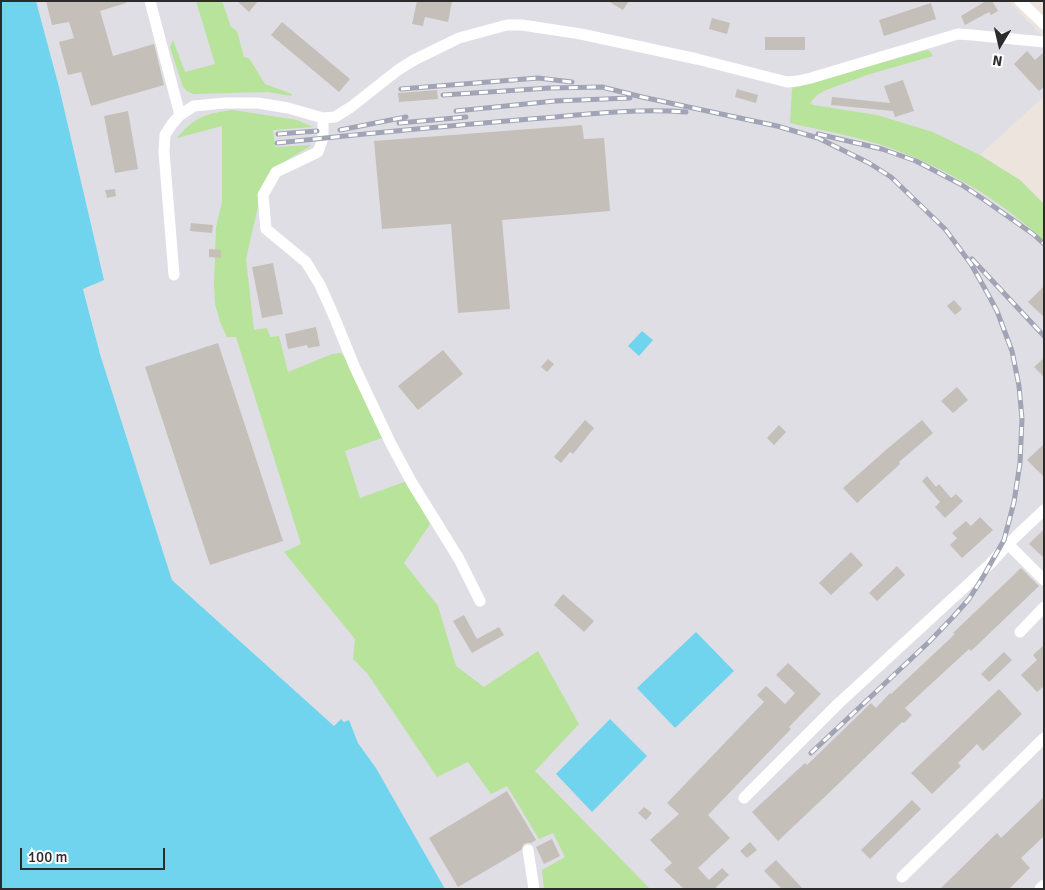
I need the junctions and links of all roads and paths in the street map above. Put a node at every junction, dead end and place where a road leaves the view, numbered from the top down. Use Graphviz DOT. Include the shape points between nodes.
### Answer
graph roads {
  1 [pos="150,1"];
  2 [pos="1020,1"];
  3 [pos="1044,24"];
  4 [pos="1044,42"];
  5 [pos="180,115"];
  6 [pos="323,118"];
  7 [pos="174,275"];
  8 [pos="1044,510"];
  9 [pos="1008,544"];
  10 [pos="1044,580"];
  11 [pos="480,601"];
  12 [pos="1044,607"];
  13 [pos="1020,632"];
  14 [pos="1044,738"];
  15 [pos="744,798"];
  16 [pos="528,850"];
  17 [pos="902,877"];
  18 [pos="1044,885"];
  19 [pos="534,889"];
  20 [pos="1040,889"];
  1 -- 5 [label="street"];
  2 -- 3 [label="street"];
  4 -- 6 [label="street" via="958,34 811,78 787,82 581,34 507,25 459,38 414,60 346,111 335,117"];
  5 -- 6 [label="street" via="194,106 207,104 258,103"];
  5 -- 7 [label="street" via="165,135 164,152"];
  6 -- 11 [label="street" via="323,138 318,152 276,172 264,195 266,228 306,262 320,285 391,444"];
  8 -- 9 [label="street"];
  9 -- 10 [label="street"];
  9 -- 15 [label="street" via="839,703"];
  12 -- 13 [label="street"];
  14 -- 17 [label="street"];
  16 -- 19 [label="street"];
  18 -- 20 [label="street"];
}
